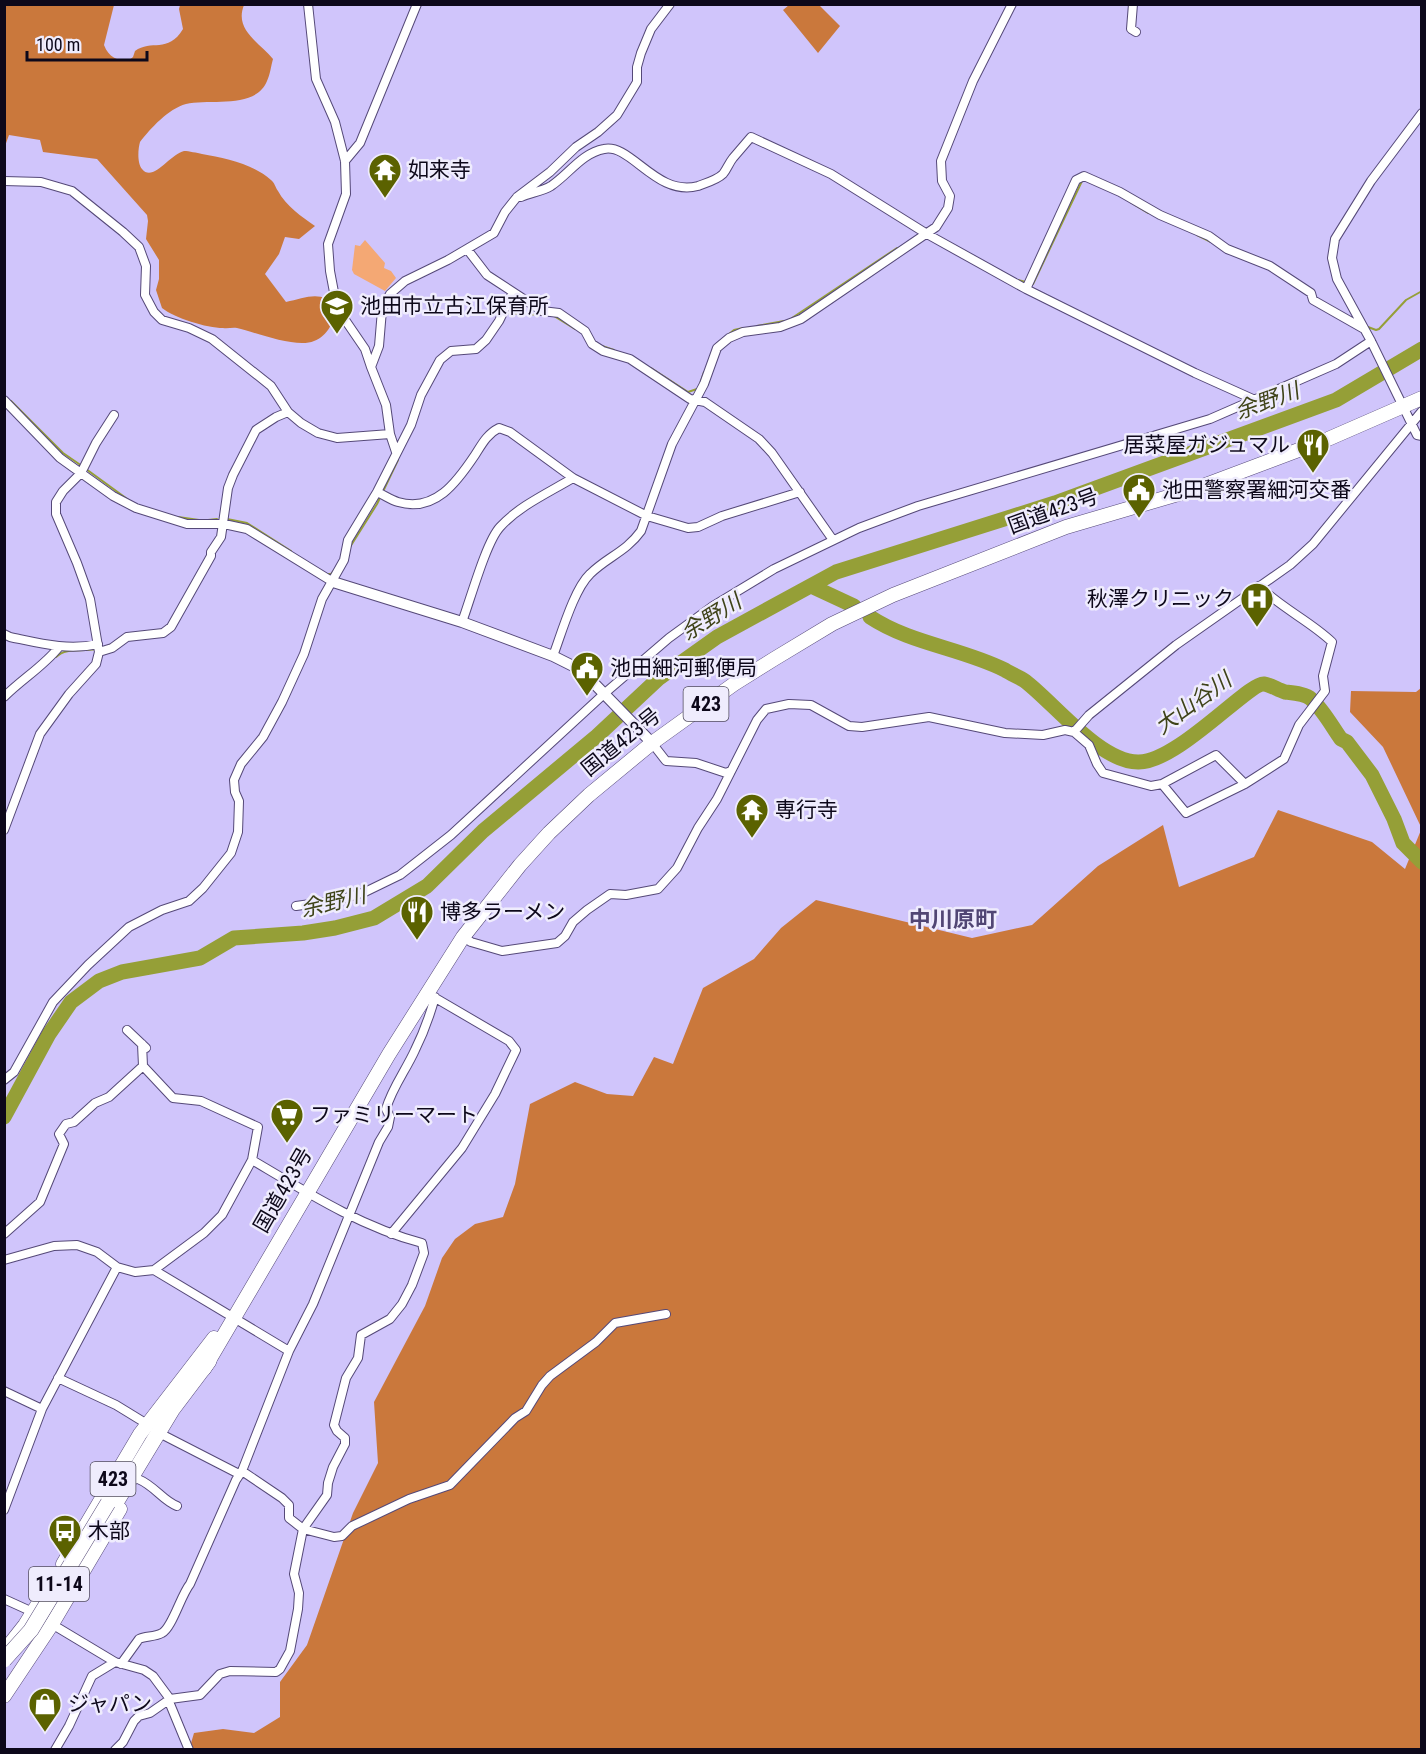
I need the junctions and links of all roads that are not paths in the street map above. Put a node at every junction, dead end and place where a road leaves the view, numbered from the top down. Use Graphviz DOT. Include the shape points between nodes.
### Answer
graph roads {
  1 [pos="308,4"];
  2 [pos="417,4"];
  3 [pos="670,4"];
  4 [pos="1012,4"];
  5 [pos="1134,5"];
  6 [pos="1136,32"];
  7 [pos="1422,113"];
  8 [pos="345,160"];
  9 [pos="4,181"];
  10 [pos="517,197"];
  11 [pos="927,234"];
  12 [pos="467,249"];
  13 [pos="1026,289"];
  14 [pos="513,292"];
  15 [pos="1364,329"];
  16 [pos="1372,343"];
  17 [pos="371,367"];
  18 [pos="1422,398"];
  19 [pos="4,400"];
  20 [pos="696,400"];
  21 [pos="1255,400"];
  22 [pos="1404,407"];
  23 [pos="1422,411"];
  24 [pos="288,412"];
  25 [pos="114,415"];
  26 [pos="1412,423"];
  27 [pos="390,434"];
  28 [pos="1422,436"];
  29 [pos="396,452"];
  30 [pos="81,473"];
  31 [pos="573,478"];
  32 [pos="377,492"];
  33 [pos="800,492"];
  34 [pos="647,516"];
  35 [pos="224,524"];
  36 [pos="833,540"];
  37 [pos="333,582"];
  38 [pos="1259,586"];
  39 [pos="462,622"];
  40 [pos="4,634"];
  41 [pos="59,647"];
  42 [pos="98,648"];
  43 [pos="553,656"];
  44 [pos="606,695"];
  45 [pos="4,696"];
  46 [pos="1074,732"];
  47 [pos="648,739"];
  48 [pos="732,771"];
  49 [pos="1162,784"];
  50 [pos="1245,784"];
  51 [pos="4,830"];
  52 [pos="296,906"];
  53 [pos="463,937"];
  54 [pos="430,995"];
  55 [pos="127,1029"];
  56 [pos="143,1066"];
  57 [pos="4,1080"];
  58 [pos="252,1160"];
  59 [pos="306,1192"];
  60 [pos="349,1214"];
  61 [pos="4,1234"];
  62 [pos="392,1234"];
  63 [pos="4,1260"];
  64 [pos="117,1267"];
  65 [pos="154,1270"];
  66 [pos="666,1314"];
  67 [pos="233,1317"];
  68 [pos="289,1351"];
  69 [pos="209,1361"];
  70 [pos="184,1376"];
  71 [pos="58,1378"];
  72 [pos="4,1391"];
  73 [pos="42,1409"];
  74 [pos="147,1424"];
  75 [pos="163,1435"];
  76 [pos="240,1472"];
  77 [pos="138,1479"];
  78 [pos="177,1506"];
  79 [pos="4,1510"];
  80 [pos="303,1529"];
  81 [pos="4,1599"];
  82 [pos="33,1612"];
  83 [pos="52,1624"];
  84 [pos="5,1649"];
  85 [pos="4,1660"];
  86 [pos="118,1663"];
  87 [pos="4,1670"];
  88 [pos="4,1696"];
  89 [pos="170,1699"];
  90 [pos="55,1749"];
  91 [pos="115,1749"];
  92 [pos="189,1749"];
  1 -- 8 [label="street" via="316,79 335,122"];
  2 -- 8 [label="street" via="360,143"];
  3 -- 10 [label="street" via="651,29 640,53 637,82 617,115"];
  4 -- 11 [label="street" via="973,81 941,161 942,181 950,196 948,208"];
  5 -- 6 [label="street" via="1131,29"];
  7 -- 15 [label="street" via="1371,181 1335,239 1332,258 1337,279"];
  8 -- 17 [label="street" via="346,194 328,244 330,271 337,308 365,349"];
  9 -- 24 [label="street" via="41,182 72,191 114,225 139,247 146,266 146,295 154,312 162,320 212,339 271,386"];
  10 -- 11 [label="street" via="550,187 576,164 603,149 614,148 660,180 690,188 722,174 751,137 831,174"];
  10 -- 12 [label="street" via="494,233"];
  11 -- 13 [label="street"];
  11 -- 20 [label="street" via="801,319 729,338 717,348"];
  12 -- 14 [label="street" via="487,275"];
  12 -- 17 [label="street" via="405,281 390,294 382,310 379,346"];
  13 -- 15 [label="street" via="1076,180 1084,176 1209,236 1227,249 1270,266 1311,293 1313,300"];
  13 -- 21 [label="street"];
  14 -- 20 [label="street" via="542,311 560,313 585,331 592,344 630,359"];
  14 -- 29 [label="street" via="486,340 476,349 451,351 440,360"];
  15 -- 16 [label="street"];
  16 -- 21 [label="street" via="1336,364"];
  16 -- 22 [label="street"];
  17 -- 27 [label="street" via="386,405"];
  18 -- 22 [label="highway, 国道423号 / 423"];
  19 -- 30 [label="street" via="60,458"];
  20 -- 33 [label="street" via="705,402 759,440"];
  20 -- 34 [label="street" via="672,444"];
  21 -- 36 [label="street" via="1210,419 918,506"];
  22 -- 26 [label="street"];
  22 -- 47 [label="highway, 国道423号 / 423" via="1192,490 1066,526 893,595 832,624"];
  23 -- 26 [label="street"];
  24 -- 27 [label="street" via="318,433 337,438"];
  24 -- 35 [label="street" via="256,430 228,488"];
  25 -- 30 [label="street"];
  26 -- 28 [label="street" via="1417,435"];
  26 -- 38 [label="street" via="1314,544"];
  27 -- 29 [label="street"];
  29 -- 32 [label="street"];
  30 -- 35 [label="street" via="136,508 187,524"];
  30 -- 42 [label="street" via="56,502 56,514 90,599"];
  31 -- 32 [label="street" via="499,428 490,432 458,481 433,500 418,505 398,502"];
  31 -- 34 [label="street"];
  31 -- 39 [label="street" via="516,512 498,529"];
  32 -- 37 [label="street" via="348,540"];
  33 -- 34 [label="street" via="698,527 688,528"];
  33 -- 36 [label="street"];
  34 -- 43 [label="street" via="632,543 589,574 579,589"];
  35 -- 37 [label="street" via="247,529"];
  35 -- 42 [label="street" via="221,537 171,627 164,633 127,637 112,648"];
  36 -- 44 [label="street" via="774,569 713,606 669,638"];
  37 -- 39 [label="street"];
  37 -- 57 [label="street" via="322,599 304,654 282,702 234,780 239,801 238,832 231,853 189,900 129,927 88,965 52,1002 14,1071"];
  38 -- 46 [label="street" via="1176,645 1089,715"];
  38 -- 50 [label="street" via="1332,642 1323,676 1325,691 1299,725 1284,759"];
  39 -- 43 [label="street"];
  40 -- 41 [label="street"];
  41 -- 42 [label="street"];
  41 -- 45 [label="street"];
  42 -- 51 [label="street" via="96,664 40,734"];
  43 -- 44 [label="street" via="581,670"];
  44 -- 47 [label="street"];
  44 -- 52 [label="street" via="451,835 400,875 339,900"];
  46 -- 48 [label="street" via="1005,733 929,717 881,726 849,726 811,705 789,704 766,709"];
  46 -- 49 [label="street" via="1089,745 1103,773 1151,786"];
  47 -- 48 [label="street" via="666,761"];
  47 -- 53 [label="highway, 国道423号 / 423" via="549,833"];
  48 -- 53 [label="street" via="676,868 658,889 610,894 573,922 557,943 502,951"];
  49 -- 50 [label="street" via="1216,755"];
  49 -- 50 [label="street" via="1186,813"];
  53 -- 54 [label="highway, 国道423号 / 423"];
  54 -- 59 [label="highway, 国道423号 / 423"];
  54 -- 60 [label="street" via="431,1012 390,1097 386,1109 390,1117 388,1127"];
  54 -- 62 [label="street" via="510,1041 516,1050 462,1148"];
  55 -- 56 [label="street" via="145,1047"];
  56 -- 58 [label="street" via="173,1098 201,1101 258,1126"];
  56 -- 61 [label="street" via="109,1097 66,1124 59,1134 64,1144 40,1202"];
  58 -- 59 [label="street"];
  58 -- 65 [label="street" via="222,1215"];
  59 -- 60 [label="street"];
  59 -- 67 [label="highway, 国道423号 / 423"];
  60 -- 62 [label="street"];
  60 -- 68 [label="street" via="313,1304"];
  62 -- 80 [label="street" via="422,1243 424,1253 402,1304 390,1319 362,1335 358,1358 346,1378 334,1425 345,1438 345,1444 333,1467 327,1495"];
  63 -- 64 [label="street" via="54,1246 77,1245 97,1252"];
  64 -- 65 [label="street" via="135,1272"];
  64 -- 71 [label="street"];
  65 -- 67 [label="street"];
  66 -- 80 [label="street" via="615,1323 550,1376 526,1411 450,1485 409,1499 352,1526 342,1536"];
  67 -- 68 [label="street"];
  67 -- 69 [label="highway, 国道423号 / 423"];
  67 -- 70 [label="highway, 国道423号 / 423"];
  68 -- 76 [label="street"];
  69 -- 75 [label="highway, 国道423号 / 423"];
  69 -- 87 [label="highway" via="172,1410 37,1634"];
  70 -- 74 [label="highway, 国道423号 / 423"];
  70 -- 85 [label="highway, 11-14, bridge" via="31,1630"];
  71 -- 73 [label="street"];
  71 -- 74 [label="street"];
  72 -- 73 [label="street"];
  73 -- 79 [label="street"];
  74 -- 82 [label="highway, 国道423号 / 423"];
  75 -- 76 [label="street"];
  75 -- 77 [label="highway, 国道423号 / 423"];
  76 -- 80 [label="street" via="282,1498 289,1505 289,1518"];
  76 -- 86 [label="street" via="166,1631 139,1639"];
  77 -- 78 [label="street" via="151,1484 168,1503"];
  77 -- 83 [label="highway, 国道423号 / 423"];
  80 -- 89 [label="street" via="294,1574 298,1609 290,1651 280,1669 230,1671 220,1674 200,1695"];
  81 -- 82 [label="street"];
  82 -- 83 [label="street"];
  82 -- 84 [label="highway, 国道423号 / 423"];
  83 -- 86 [label="street"];
  83 -- 88 [label="highway, 国道423号 / 423"];
  86 -- 89 [label="street" via="153,1676"];
  86 -- 90 [label="street" via="92,1676"];
  89 -- 91 [label="street" via="139,1716"];
  89 -- 92 [label="street"];
}
